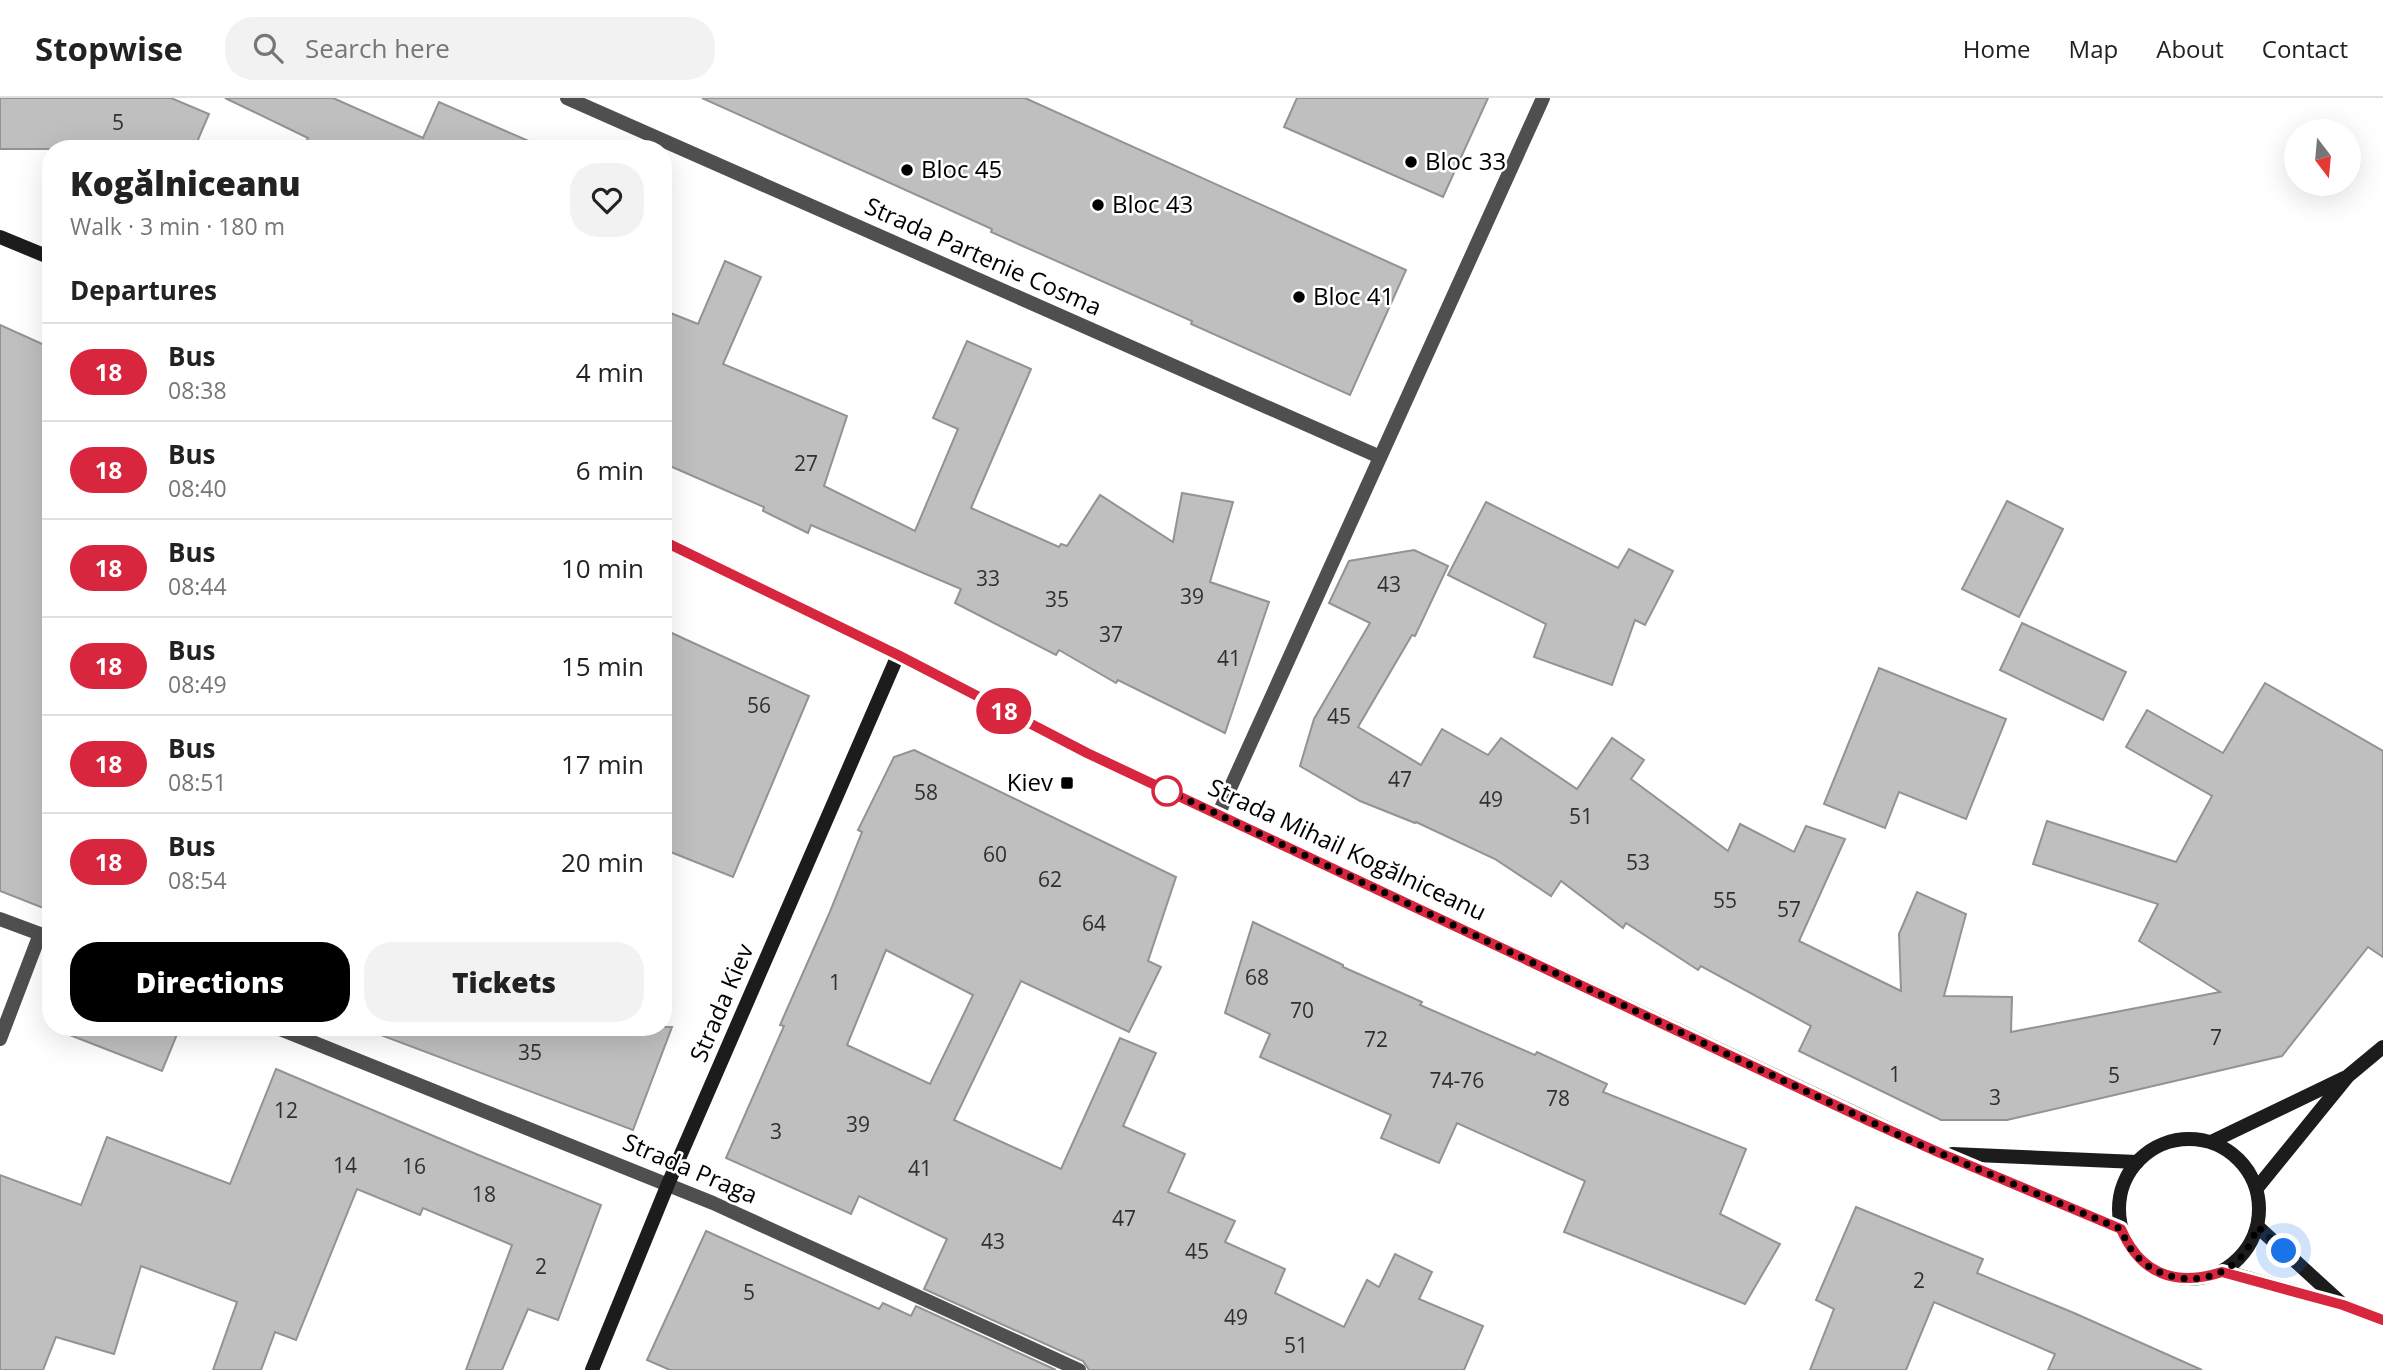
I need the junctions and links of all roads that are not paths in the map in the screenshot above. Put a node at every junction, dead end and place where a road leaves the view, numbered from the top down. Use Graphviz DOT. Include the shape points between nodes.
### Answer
graph roads {
  1 [pos="567,98"];
  2 [pos="1543,98"];
  3 [pos="662,140"];
  4 [pos="672,144"];
  5 [pos="0,237"];
  6 [pos="42,254"];
  7 [pos="1380,457"];
  8 [pos="672,545"];
  9 [pos="898,655"];
  10 [pos="1219,814"];
  11 [pos="0,919"];
  12 [pos="42,935"];
  13 [pos="42,943"];
  14 [pos="298,1036"];
  15 [pos="0,1038"];
  16 [pos="2383,1046"];
  17 [pos="2348,1076"];
  18 [pos="2211,1142"];
  19 [pos="1940,1153"];
  20 [pos="2137,1161"];
  21 [pos="668,1184"];
  22 [pos="2256,1188"];
  23 [pos="2258,1227"];
  24 [pos="2121,1229"];
  25 [pos="2222,1272"];
  26 [pos="2343,1305"];
  27 [pos="2383,1320"];
  28 [pos="592,1370"];
  29 [pos="1079,1370"];
  1 -- 3 [label="street, Strada Partenie Cosma"];
  2 -- 7 [label="street"];
  4 -- 7 [label="street, Strada Partenie Cosma"];
  5 -- 6 [label="main road"];
  7 -- 10 [label="street"];
  8 -- 9 [label="main road, Strada Mihail Kogălniceanu"];
  9 -- 10 [label="main road, Strada Mihail Kogălniceanu" via="1087,753"];
  9 -- 21 [label="main road, Strada Kiev"];
  10 -- 19 [label="main road, Strada Mihail Kogălniceanu"];
  11 -- 12 [label="street"];
  13 -- 15 [label="street"];
  14 -- 21 [label="street, Strada Praga"];
  16 -- 17 [label="main road"];
  17 -- 18 [label="main road"];
  17 -- 22 [label="main road"];
  18 -- 20 [label="main road" via="2171,1141"];
  18 -- 22 [label="main road" via="2239,1160"];
  19 -- 20 [label="main road, Strada Mihail Kogălniceanu"];
  19 -- 24 [label="main road, Strada Mihail Kogălniceanu"];
  20 -- 24 [label="main road" via="2121,1194"];
  21 -- 28 [label="main road, Strada Kiev"];
  21 -- 29 [label="street, Strada Praga"];
  22 -- 23 [label="main road"];
  23 -- 25 [label="main road" via="2245,1253"];
  23 -- 26 [label="main road"];
  24 -- 25 [label="main road" via="2130,1248 2162,1274 2192,1279"];
  25 -- 26 [label="main road"];
  26 -- 27 [label="main road"];
}
